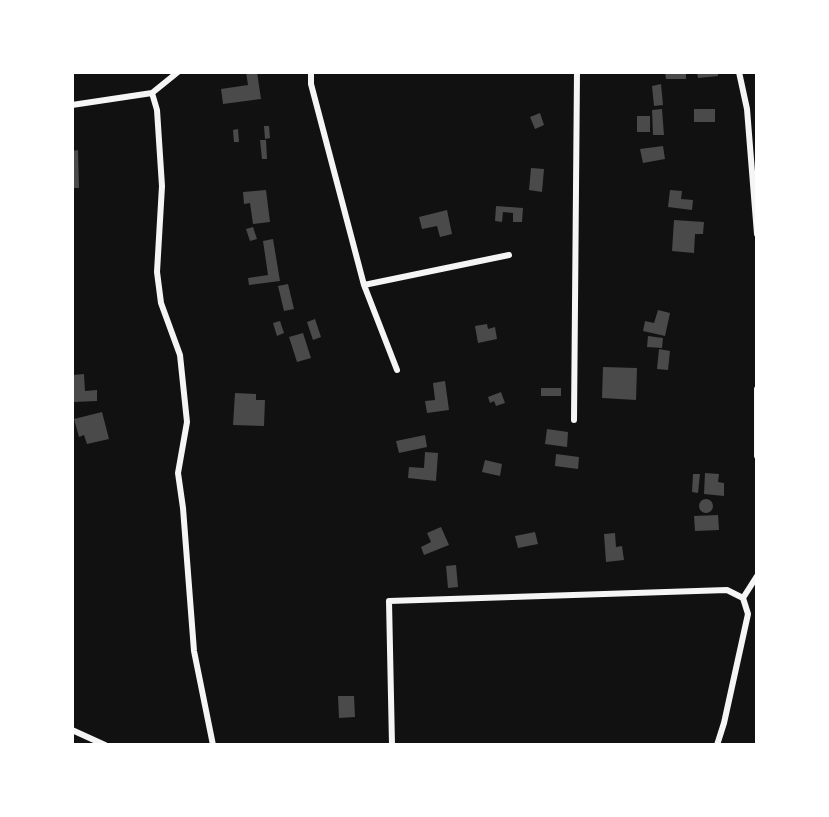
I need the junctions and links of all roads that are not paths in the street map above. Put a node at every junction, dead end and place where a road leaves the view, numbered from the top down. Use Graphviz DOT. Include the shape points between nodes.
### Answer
graph roads {
  1 [pos="178,72"];
  2 [pos="311,72"];
  3 [pos="577,72"];
  4 [pos="739,72"];
  5 [pos="152,93"];
  6 [pos="72,105"];
  7 [pos="757,234"];
  8 [pos="509,255"];
  9 [pos="364,285"];
  10 [pos="397,370"];
  11 [pos="757,389"];
  12 [pos="574,420"];
  13 [pos="757,456"];
  14 [pos="757,576"];
  15 [pos="743,598"];
  16 [pos="72,730"];
  17 [pos="105,745"];
  18 [pos="213,745"];
  19 [pos="392,745"];
  20 [pos="717,745"];
  1 -- 5 [label="street"];
  2 -- 9 [label="street"];
  3 -- 12 [label="street"];
  4 -- 7 [label="street" via="747,109"];
  5 -- 6 [label="street"];
  5 -- 18 [label="street" via="157,110 162,186 157,272 161,303 180,355 187,422 178,473 194,651"];
  8 -- 9 [label="street"];
  9 -- 10 [label="street"];
  11 -- 13 [label="street"];
  14 -- 15 [label="street"];
  15 -- 19 [label="street" via="727,590 389,601"];
  15 -- 20 [label="street" via="748,614"];
  16 -- 17 [label="street"];
}
